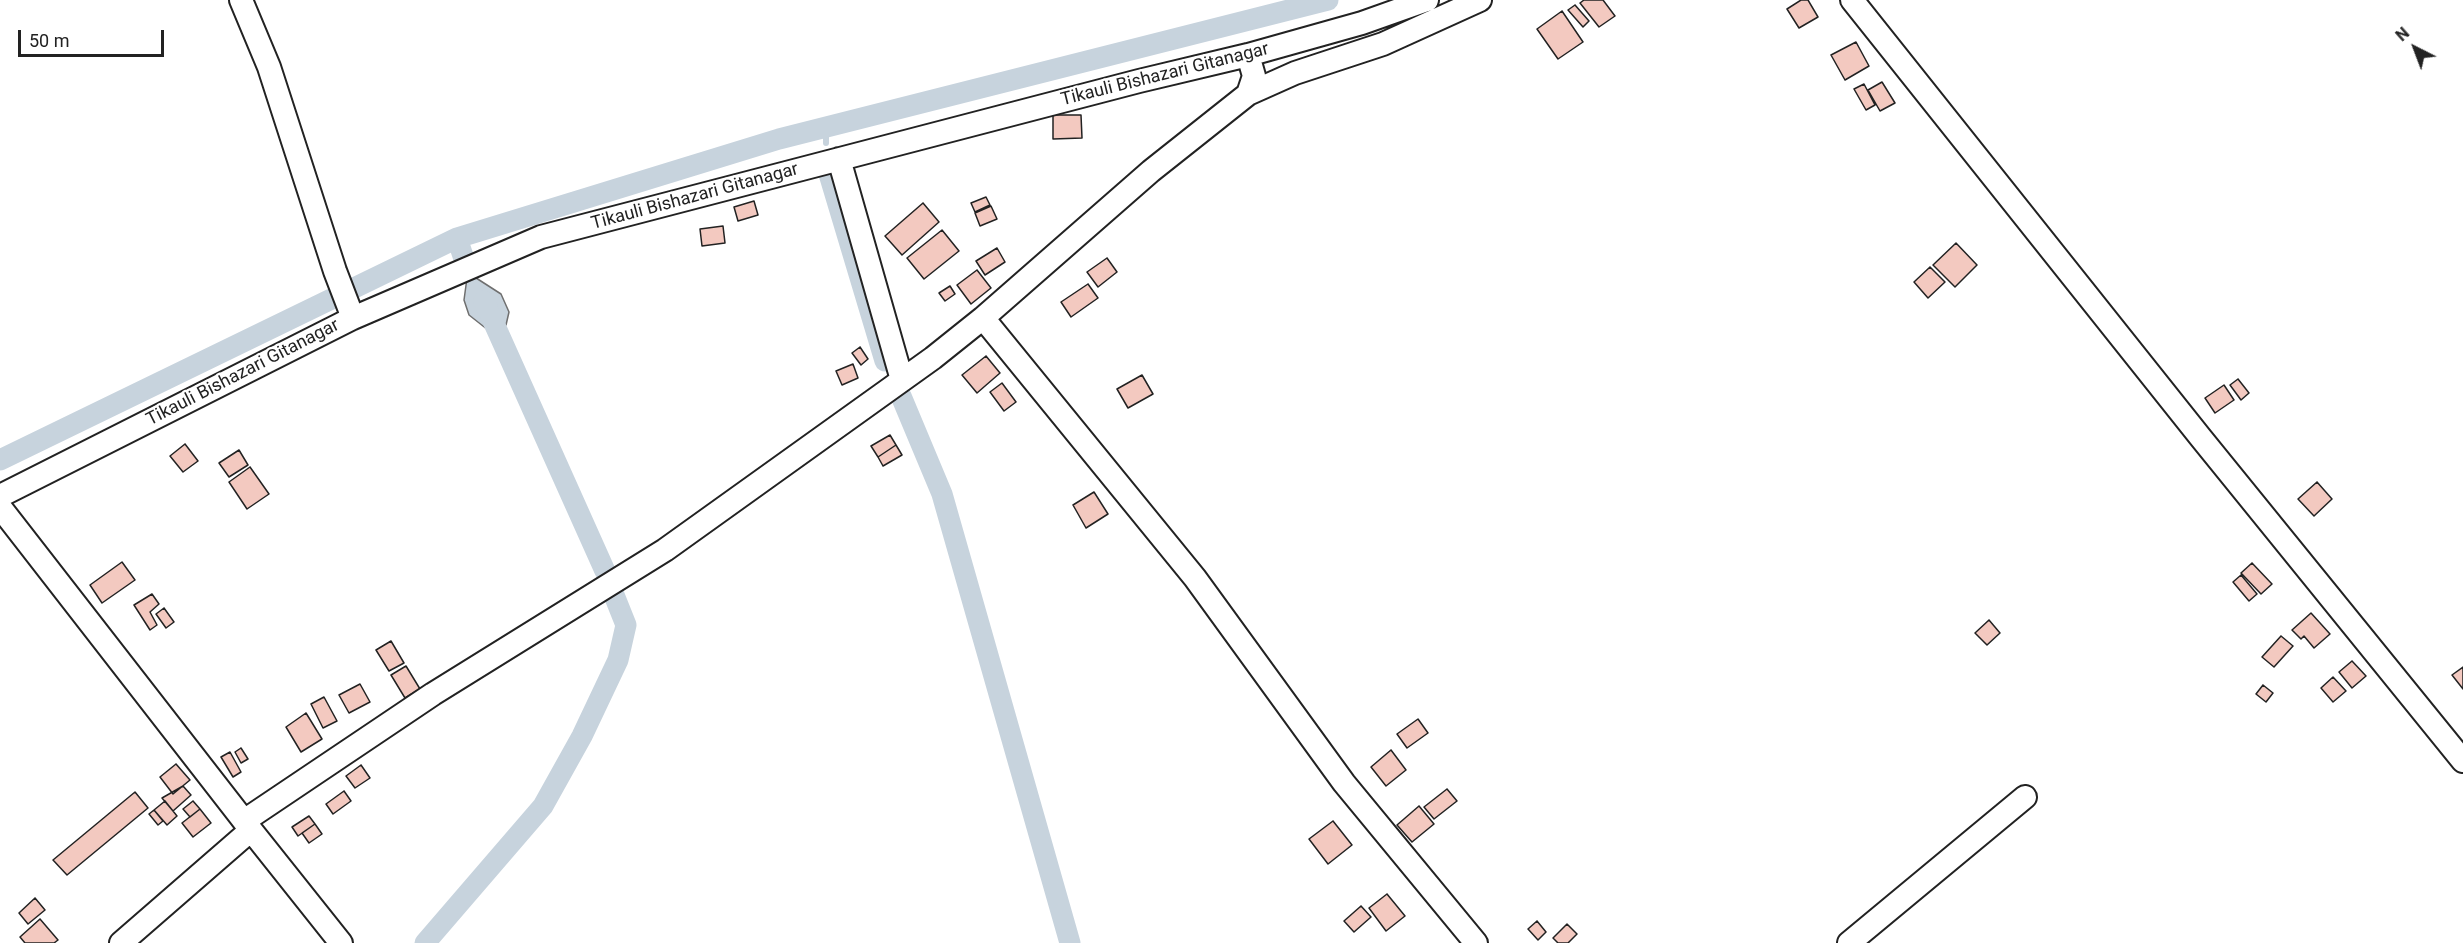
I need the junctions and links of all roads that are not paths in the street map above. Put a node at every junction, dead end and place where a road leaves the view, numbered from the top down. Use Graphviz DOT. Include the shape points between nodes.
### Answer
graph roads {
  1 [pos="241,0"];
  2 [pos="1427,0"];
  3 [pos="1480,0"];
  4 [pos="1852,0"];
  5 [pos="1248,55"];
  6 [pos="1295,74"];
  7 [pos="1248,94"];
  8 [pos="839,159"];
  9 [pos="349,310"];
  10 [pos="983,318"];
  11 [pos="902,380"];
  12 [pos="0,496"];
  13 [pos="0,507"];
  14 [pos="2463,761"];
  15 [pos="2025,797"];
  16 [pos="248,826"];
  17 [pos="121,943"];
  18 [pos="341,943"];
  19 [pos="1476,943"];
  20 [pos="1850,943"];
  1 -- 9 [label="street" via="269,66"];
  2 -- 5 [label="street, Tikauli Bishazari Gitanagar"];
  3 -- 6 [label="street" via="1383,44"];
  4 -- 14 [label="street"];
  5 -- 6 [label="street" via="1265,66"];
  5 -- 7 [label="street" via="1254,76"];
  5 -- 8 [label="street, Tikauli Bishazari Gitanagar"];
  6 -- 7 [label="street"];
  7 -- 10 [label="street" via="1151,171"];
  8 -- 9 [label="street, Tikauli Bishazari Gitanagar" via="541,237"];
  8 -- 11 [label="street"];
  9 -- 12 [label="street, Tikauli Bishazari Gitanagar"];
  10 -- 11 [label="street"];
  10 -- 19 [label="street" via="1195,578 1344,783"];
  11 -- 16 [label="street" via="665,550 433,694"];
  13 -- 16 [label="street"];
  15 -- 20 [label="street"];
  16 -- 17 [label="street"];
  16 -- 18 [label="street"];
}
